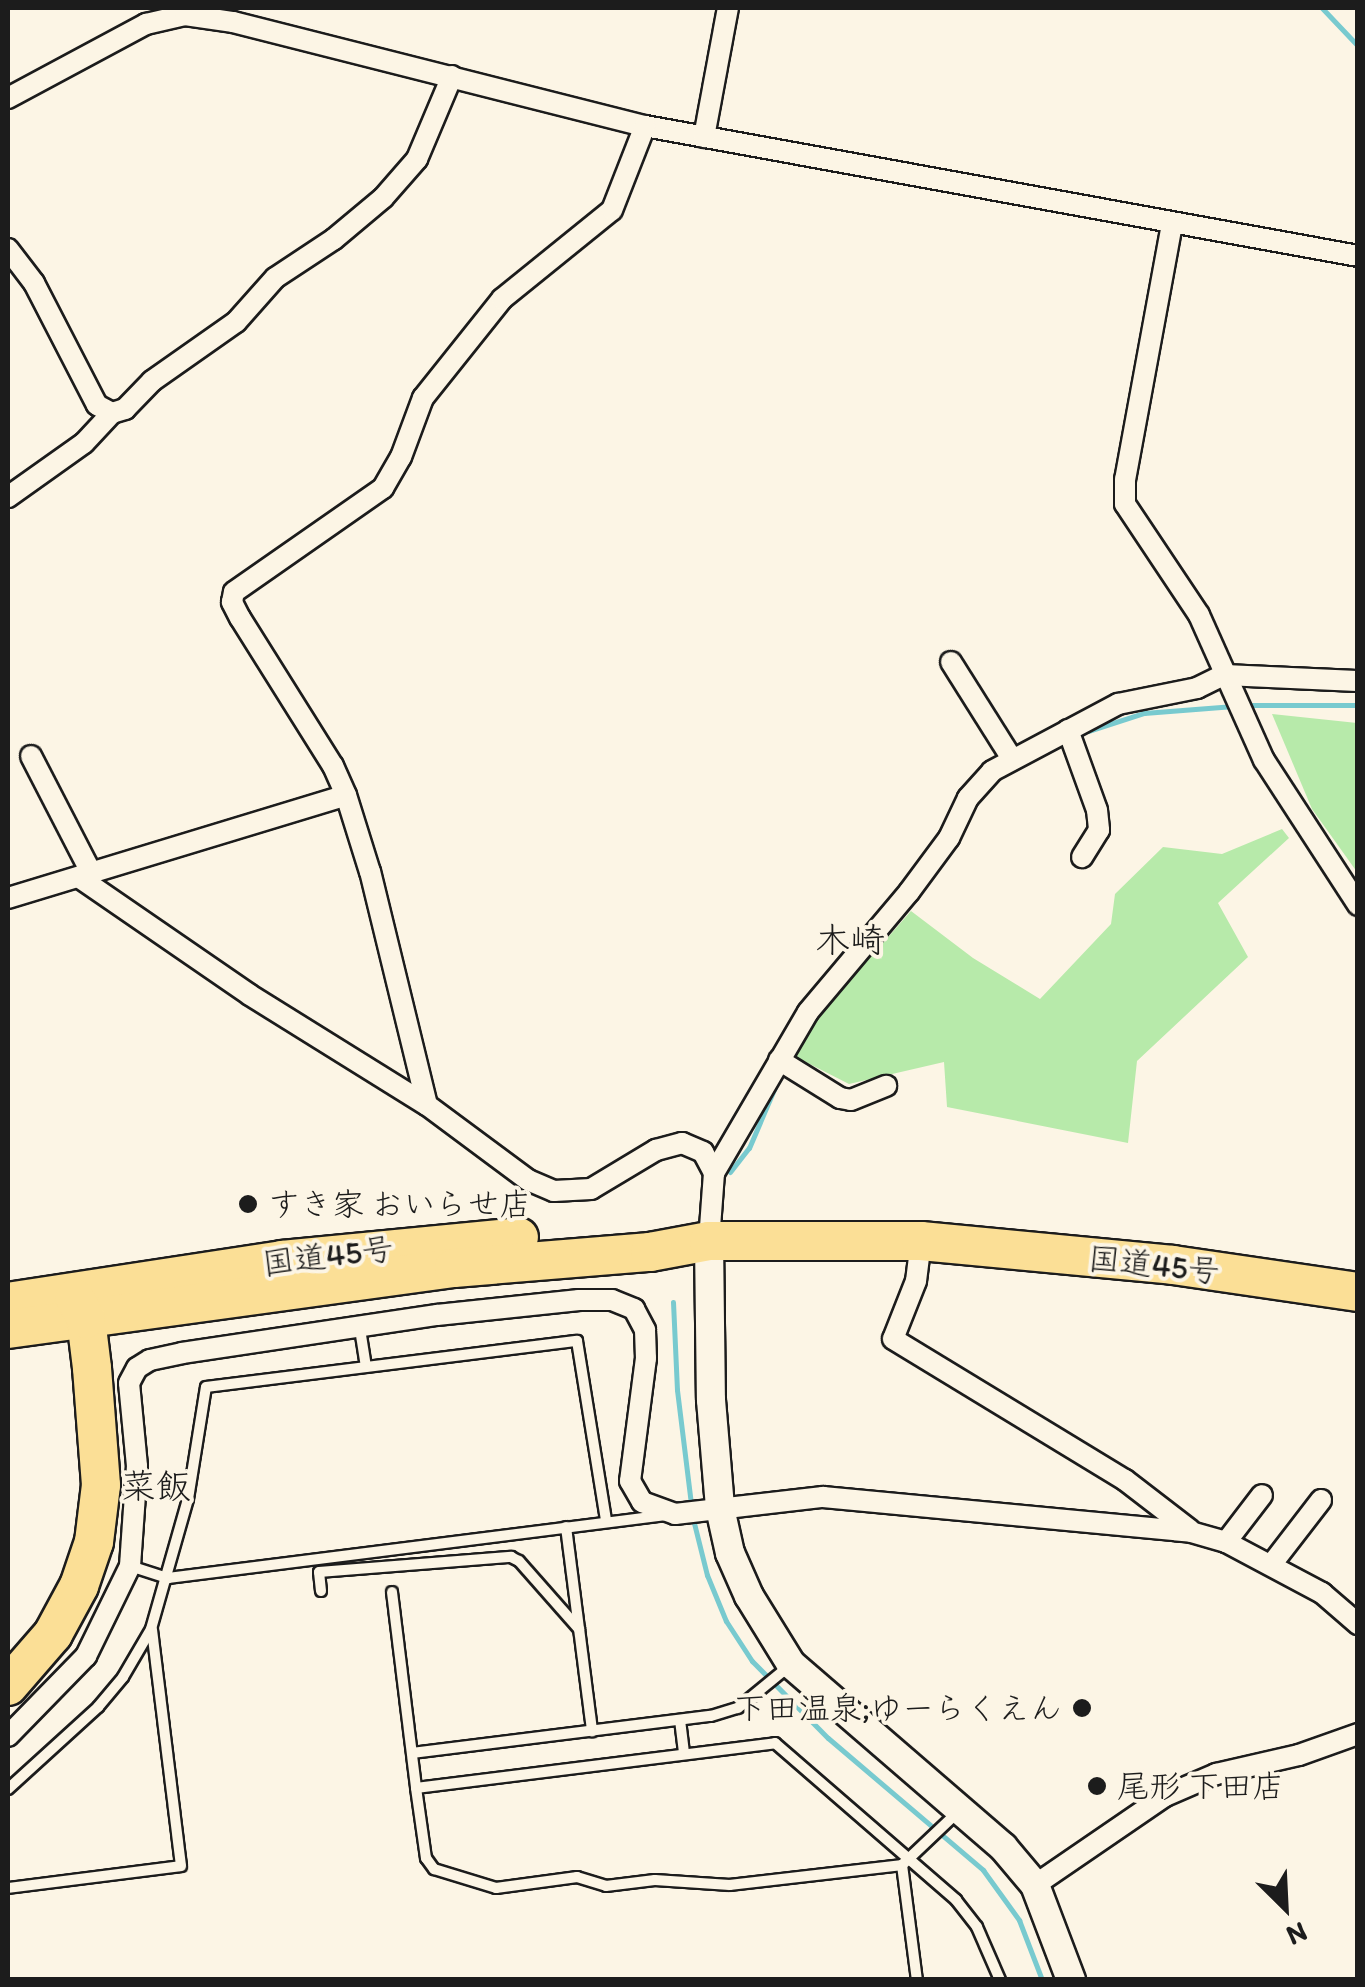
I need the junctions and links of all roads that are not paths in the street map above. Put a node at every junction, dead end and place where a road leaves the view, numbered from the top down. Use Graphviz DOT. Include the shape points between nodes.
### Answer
graph roads {
  1 [pos="728,8"];
  2 [pos="185,11"];
  3 [pos="452,76"];
  4 [pos="8,98"];
  5 [pos="645,126"];
  6 [pos="704,137"];
  7 [pos="1172,224"];
  8 [pos="8,249"];
  9 [pos="1358,256"];
  10 [pos="112,413"];
  11 [pos="8,497"];
  12 [pos="951,662"];
  13 [pos="1224,676"];
  14 [pos="1358,681"];
  15 [pos="1068,730"];
  16 [pos="30,756"];
  17 [pos="1012,759"];
  18 [pos="346,795"];
  19 [pos="1082,857"];
  20 [pos="86,876"];
  21 [pos="8,898"];
  22 [pos="1358,905"];
  23 [pos="779,1060"];
  24 [pos="886,1086"];
  25 [pos="427,1105"];
  26 [pos="714,1173"];
  27 [pos="709,1241"];
  28 [pos="921,1241"];
  29 [pos="1358,1292"];
  30 [pos="8,1302"];
  31 [pos="74,1311"];
  32 [pos="8,1329"];
  33 [pos="360,1329"];
  34 [pos="366,1367"];
  35 [pos="1262,1495"];
  36 [pos="1321,1500"];
  37 [pos="720,1508"];
  38 [pos="675,1514"];
  39 [pos="606,1520"];
  40 [pos="566,1526"];
  41 [pos="1191,1532"];
  42 [pos="1226,1542"];
  43 [pos="1272,1565"];
  44 [pos="130,1566"];
  45 [pos="168,1578"];
  46 [pos="321,1591"];
  47 [pos="392,1592"];
  48 [pos="1353,1613"];
  49 [pos="152,1629"];
  50 [pos="579,1629"];
  51 [pos="8,1663"];
  52 [pos="791,1664"];
  53 [pos="8,1686"];
  54 [pos="680,1720"];
  55 [pos="592,1731"];
  56 [pos="1358,1734"];
  57 [pos="8,1736"];
  58 [pos="412,1753"];
  59 [pos="684,1754"];
  60 [pos="8,1788"];
  61 [pos="416,1788"];
  62 [pos="961,1808"];
  63 [pos="914,1859"];
  64 [pos="902,1865"];
  65 [pos="1035,1885"];
  66 [pos="8,1888"];
  67 [pos="917,1980"];
  68 [pos="1000,1980"];
  69 [pos="1070,1980"];
  1 -- 6 [label="street"];
  2 -- 3 [label="street"];
  2 -- 4 [label="street" via="146,24"];
  3 -- 5 [label="street"];
  3 -- 10 [label="street" via="417,159 383,198 275,278 236,322"];
  5 -- 6 [label="street"];
  5 -- 18 [label="street" via="612,210 502,299 423,398 382,488 234,592 240,618"];
  6 -- 7 [label="street"];
  7 -- 9 [label="street"];
  7 -- 13 [label="street" via="1125,504 1199,615"];
  8 -- 10 [label="street" via="34,282 97,405"];
  10 -- 11 [label="street" via="84,443"];
  12 -- 17 [label="street"];
  13 -- 14 [label="street"];
  13 -- 15 [label="street" via="1118,704"];
  13 -- 22 [label="street" via="1264,760"];
  15 -- 17 [label="street"];
  15 -- 19 [label="street" via="1097,810 1099,830"];
  16 -- 20 [label="street"];
  17 -- 23 [label="street" via="968,798 950,838 808,1012"];
  18 -- 20 [label="street"];
  18 -- 25 [label="street"];
  20 -- 21 [label="street"];
  20 -- 25 [label="street" via="250,995"];
  23 -- 24 [label="street" via="840,1098"];
  23 -- 26 [label="street"];
  25 -- 26 [label="street" via="528,1180 554,1191 591,1189 656,1150 682,1143 703,1152"];
  26 -- 27 [label="street"];
  27 -- 28 [label="highway, 国道45号"];
  27 -- 31 [label="highway, 国道45号" via="650,1227 282,1260"];
  27 -- 37 [label="street"];
  28 -- 29 [label="highway, 国道45号"];
  28 -- 41 [label="street" via="916,1280 894,1339 1126,1480"];
  30 -- 31 [label="highway, 国道45号"];
  31 -- 32 [label="highway, 国道45号"];
  31 -- 51 [label="highway" via="82,1454 78,1533 47,1614"];
  31 -- 53 [label="highway" via="101,1485 94,1542 53,1634"];
  33 -- 34 [label="lane"];
  33 -- 38 [label="street" via="578,1300 612,1300 634,1309 645,1330 646,1358 630,1481 642,1502"];
  33 -- 44 [label="street" via="182,1353 137,1368 129,1383 137,1466"];
  34 -- 39 [label="lane" via="577,1341"];
  34 -- 45 [label="lane" via="206,1387"];
  35 -- 42 [label="street"];
  36 -- 43 [label="street"];
  37 -- 38 [label="street"];
  37 -- 41 [label="street" via="824,1497"];
  37 -- 52 [label="street" via="749,1596"];
  38 -- 39 [label="lane"];
  39 -- 40 [label="lane"];
  40 -- 45 [label="lane"];
  40 -- 50 [label="lane"];
  41 -- 42 [label="street"];
  42 -- 43 [label="street"];
  43 -- 48 [label="street"];
  44 -- 45 [label="lane"];
  44 -- 57 [label="street" via="86,1656"];
  45 -- 49 [label="lane"];
  46 -- 50 [label="lane" via="319,1572 497,1556 520,1561"];
  47 -- 58 [label="lane"];
  49 -- 60 [label="lane" via="98,1707"];
  49 -- 66 [label="lane" via="181,1866"];
  50 -- 55 [label="lane"];
  52 -- 54 [label="lane" via="738,1708"];
  52 -- 62 [label="street"];
  54 -- 55 [label="lane"];
  54 -- 59 [label="lane"];
  55 -- 58 [label="lane"];
  56 -- 65 [label="street" via="1216,1774 1165,1796"];
  58 -- 61 [label="lane"];
  59 -- 61 [label="lane"];
  59 -- 63 [label="lane" via="775,1743"];
  61 -- 64 [label="lane" via="426,1858 434,1869 483,1887 578,1878 606,1886 656,1880 730,1885"];
  62 -- 63 [label="lane"];
  62 -- 65 [label="street"];
  63 -- 64 [label="lane"];
  63 -- 68 [label="lane" via="977,1927"];
  64 -- 67 [label="lane"];
  65 -- 69 [label="street"];
}
